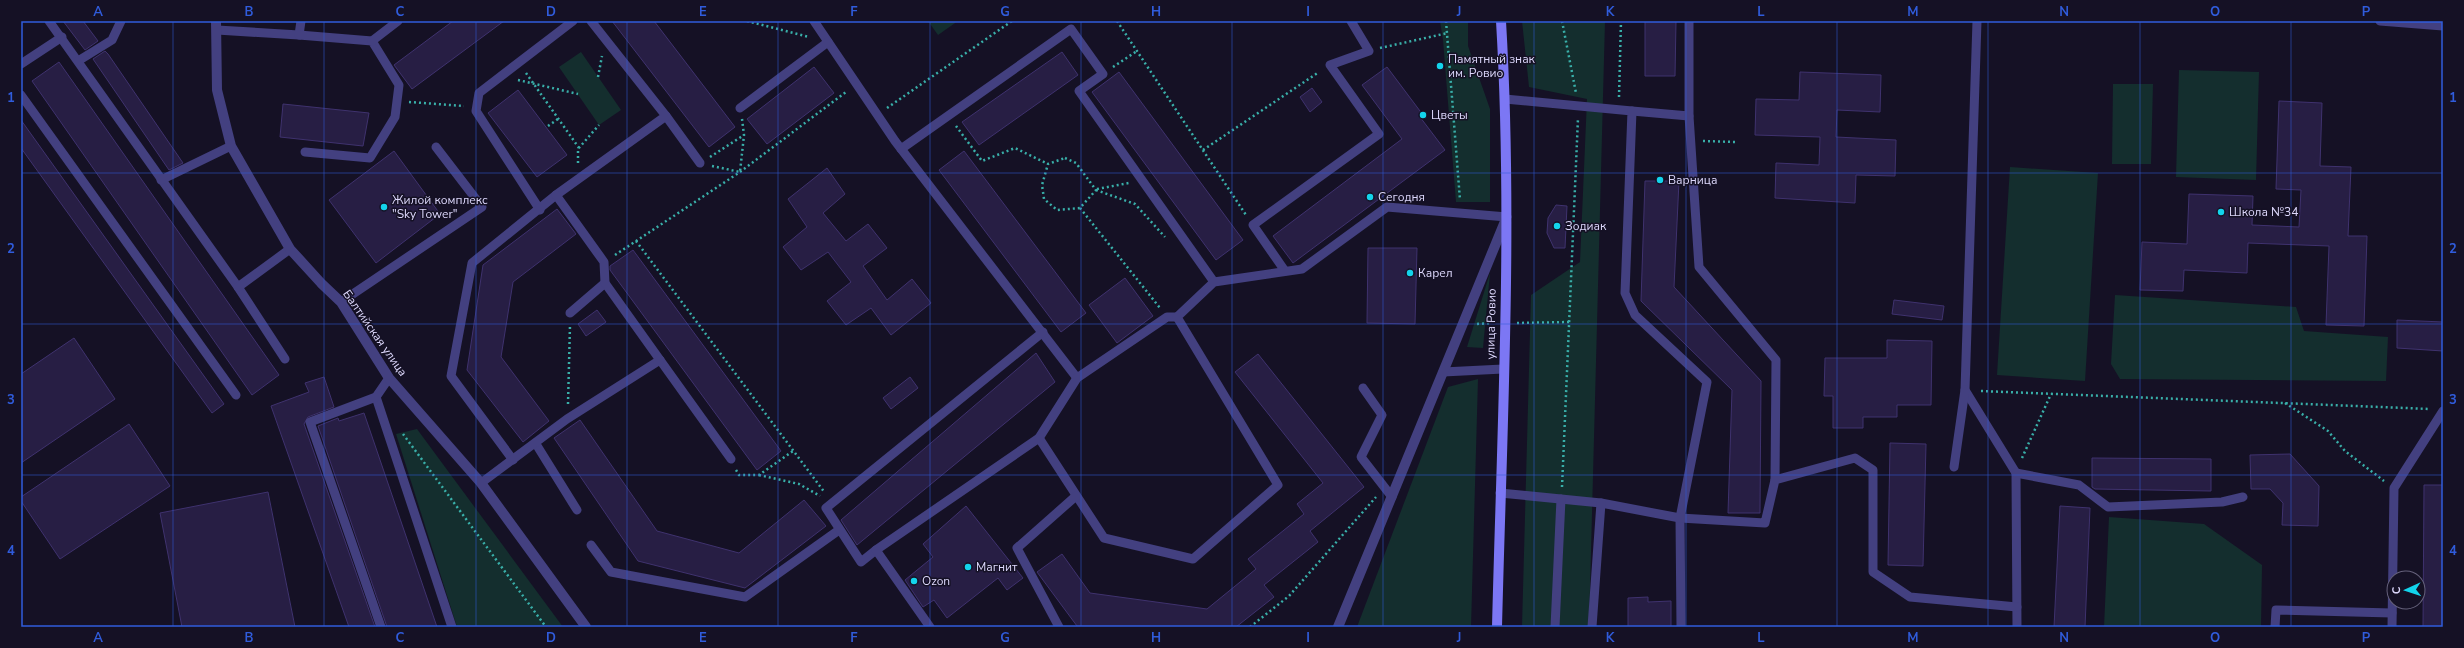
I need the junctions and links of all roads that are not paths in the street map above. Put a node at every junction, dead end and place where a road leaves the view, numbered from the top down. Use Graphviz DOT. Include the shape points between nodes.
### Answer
graph roads {
  1 [pos="49,21"];
  2 [pos="121,21"];
  3 [pos="301,21"];
  4 [pos="398,21"];
  5 [pos="573,21"];
  6 [pos="591,21"];
  7 [pos="814,21"];
  8 [pos="1352,21"];
  9 [pos="1501,21"];
  10 [pos="1688,21"];
  11 [pos="1977,21"];
  12 [pos="2380,21"];
  13 [pos="217,26"];
  14 [pos="2443,26"];
  15 [pos="299,35"];
  16 [pos="62,37"];
  17 [pos="372,41"];
  18 [pos="828,42"];
  19 [pos="78,61"];
  20 [pos="21,64"];
  21 [pos="21,95"];
  22 [pos="1505,99"];
  23 [pos="740,108"];
  24 [pos="1632,111"];
  25 [pos="666,116"];
  26 [pos="1689,116"];
  27 [pos="231,146"];
  28 [pos="436,147"];
  29 [pos="901,149"];
  30 [pos="305,152"];
  31 [pos="700,164"];
  32 [pos="161,180"];
  33 [pos="556,195"];
  34 [pos="540,210"];
  35 [pos="1507,217"];
  36 [pos="290,249"];
  37 [pos="1285,271"];
  38 [pos="1214,282"];
  39 [pos="605,283"];
  40 [pos="238,287"];
  41 [pos="341,302"];
  42 [pos="570,313"];
  43 [pos="1177,317"];
  44 [pos="1043,332"];
  45 [pos="285,360"];
  46 [pos="660,360"];
  47 [pos="1503,369"];
  48 [pos="1443,372"];
  49 [pos="389,378"];
  50 [pos="1077,378"];
  51 [pos="1363,388"];
  52 [pos="1965,390"];
  53 [pos="236,395"];
  54 [pos="376,397"];
  55 [pos="2439,410"];
  56 [pos="1039,438"];
  57 [pos="536,444"];
  58 [pos="513,460"];
  59 [pos="731,460"];
  60 [pos="1954,467"];
  61 [pos="2016,473"];
  62 [pos="1775,480"];
  63 [pos="481,483"];
  64 [pos="1500,493"];
  65 [pos="1076,496"];
  66 [pos="1392,497"];
  67 [pos="2243,497"];
  68 [pos="1561,499"];
  69 [pos="1601,503"];
  70 [pos="577,510"];
  71 [pos="1680,518"];
  72 [pos="839,530"];
  73 [pos="591,545"];
  74 [pos="876,550"];
  75 [pos="2017,607"];
  76 [pos="2392,612"];
  77 [pos="381,627"];
  78 [pos="452,627"];
  79 [pos="586,627"];
  80 [pos="930,627"];
  81 [pos="1058,627"];
  82 [pos="1338,627"];
  83 [pos="1497,627"];
  84 [pos="1555,627"];
  85 [pos="1592,627"];
  86 [pos="1681,627"];
  87 [pos="2017,627"];
  88 [pos="2275,627"];
  89 [pos="2392,627"];
  1 -- 16 [label="lane"];
  2 -- 19 [label="lane" via="112,40"];
  3 -- 15 [label="lane"];
  4 -- 17 [label="lane"];
  5 -- 34 [label="lane" via="479,93 476,107 476,111"];
  6 -- 25 [label="lane"];
  7 -- 18 [label="lane"];
  8 -- 37 [label="lane" via="1369,51 1330,65 1379,134 1253,225"];
  9 -- 22 [label="main road, улица Ровио"];
  10 -- 26 [label="lane"];
  11 -- 52 [label="lane"];
  12 -- 14 [label="lane"];
  13 -- 15 [label="lane"];
  13 -- 27 [label="street, Балтийская улица" via="217,90"];
  15 -- 17 [label="lane"];
  16 -- 19 [label="lane"];
  16 -- 20 [label="lane"];
  17 -- 30 [label="lane" via="399,85 395,117 370,158"];
  18 -- 23 [label="lane"];
  18 -- 29 [label="lane"];
  19 -- 32 [label="lane"];
  21 -- 53 [label="lane"];
  22 -- 24 [label="lane"];
  22 -- 35 [label="main road, улица Ровио"];
  24 -- 26 [label="lane"];
  24 -- 71 [label="lane" via="1626,293 1635,315 1707,382"];
  25 -- 31 [label="lane"];
  25 -- 33 [label="lane"];
  26 -- 62 [label="lane" via="1699,267 1776,360"];
  27 -- 32 [label="lane"];
  27 -- 36 [label="street, Балтийская улица"];
  28 -- 41 [label="lane" via="482,207"];
  29 -- 38 [label="lane" via="1071,29 1102,74 1079,91"];
  29 -- 44 [label="lane"];
  32 -- 40 [label="lane"];
  33 -- 34 [label="lane"];
  33 -- 39 [label="lane" via="604,262"];
  34 -- 58 [label="lane" via="472,263 451,376"];
  35 -- 37 [label="lane" via="1387,207 1302,269"];
  35 -- 47 [label="main road, улица Ровио"];
  35 -- 48 [label="street"];
  36 -- 40 [label="lane"];
  36 -- 41 [label="street, Балтийская улица"];
  37 -- 38 [label="lane"];
  38 -- 43 [label="lane"];
  39 -- 42 [label="lane"];
  39 -- 46 [label="lane"];
  40 -- 45 [label="lane"];
  41 -- 49 [label="street, Балтийская улица"];
  43 -- 50 [label="lane" via="1168,317"];
  43 -- 65 [label="lane" via="1278,485 1193,559 1104,538"];
  44 -- 50 [label="lane"];
  44 -- 72 [label="lane" via="826,508"];
  46 -- 57 [label="lane" via="567,420"];
  46 -- 59 [label="lane"];
  47 -- 48 [label="lane"];
  47 -- 64 [label="main road, улица Ровио"];
  48 -- 66 [label="street"];
  49 -- 54 [label="lane"];
  49 -- 63 [label="street, Балтийская улица"];
  50 -- 56 [label="lane"];
  51 -- 66 [label="lane" via="1382,415 1361,457"];
  52 -- 60 [label="lane"];
  52 -- 61 [label="lane"];
  54 -- 77 [label="lane" via="310,422"];
  54 -- 78 [label="lane"];
  55 -- 76 [label="lane" via="2394,488"];
  56 -- 65 [label="lane"];
  56 -- 74 [label="lane"];
  57 -- 58 [label="lane"];
  57 -- 70 [label="lane"];
  58 -- 63 [label="lane"];
  61 -- 67 [label="lane" via="2078,485 2108,507 2222,502"];
  61 -- 75 [label="lane"];
  62 -- 71 [label="lane" via="1766,523"];
  62 -- 75 [label="lane" via="1855,458 1873,470 1873,572 1910,597"];
  63 -- 79 [label="street, Балтийская улица"];
  64 -- 68 [label="lane"];
  64 -- 83 [label="main road, улица Ровио"];
  65 -- 81 [label="lane" via="1017,548"];
  66 -- 82 [label="street"];
  68 -- 69 [label="lane"];
  68 -- 84 [label="lane"];
  69 -- 71 [label="lane"];
  69 -- 85 [label="lane"];
  71 -- 86 [label="lane"];
  72 -- 73 [label="lane" via="745,597 611,572"];
  72 -- 74 [label="lane" via="861,562"];
  74 -- 80 [label="lane"];
  75 -- 87 [label="lane"];
  76 -- 88 [label="lane" via="2276,610"];
  76 -- 89 [label="lane"];
}
